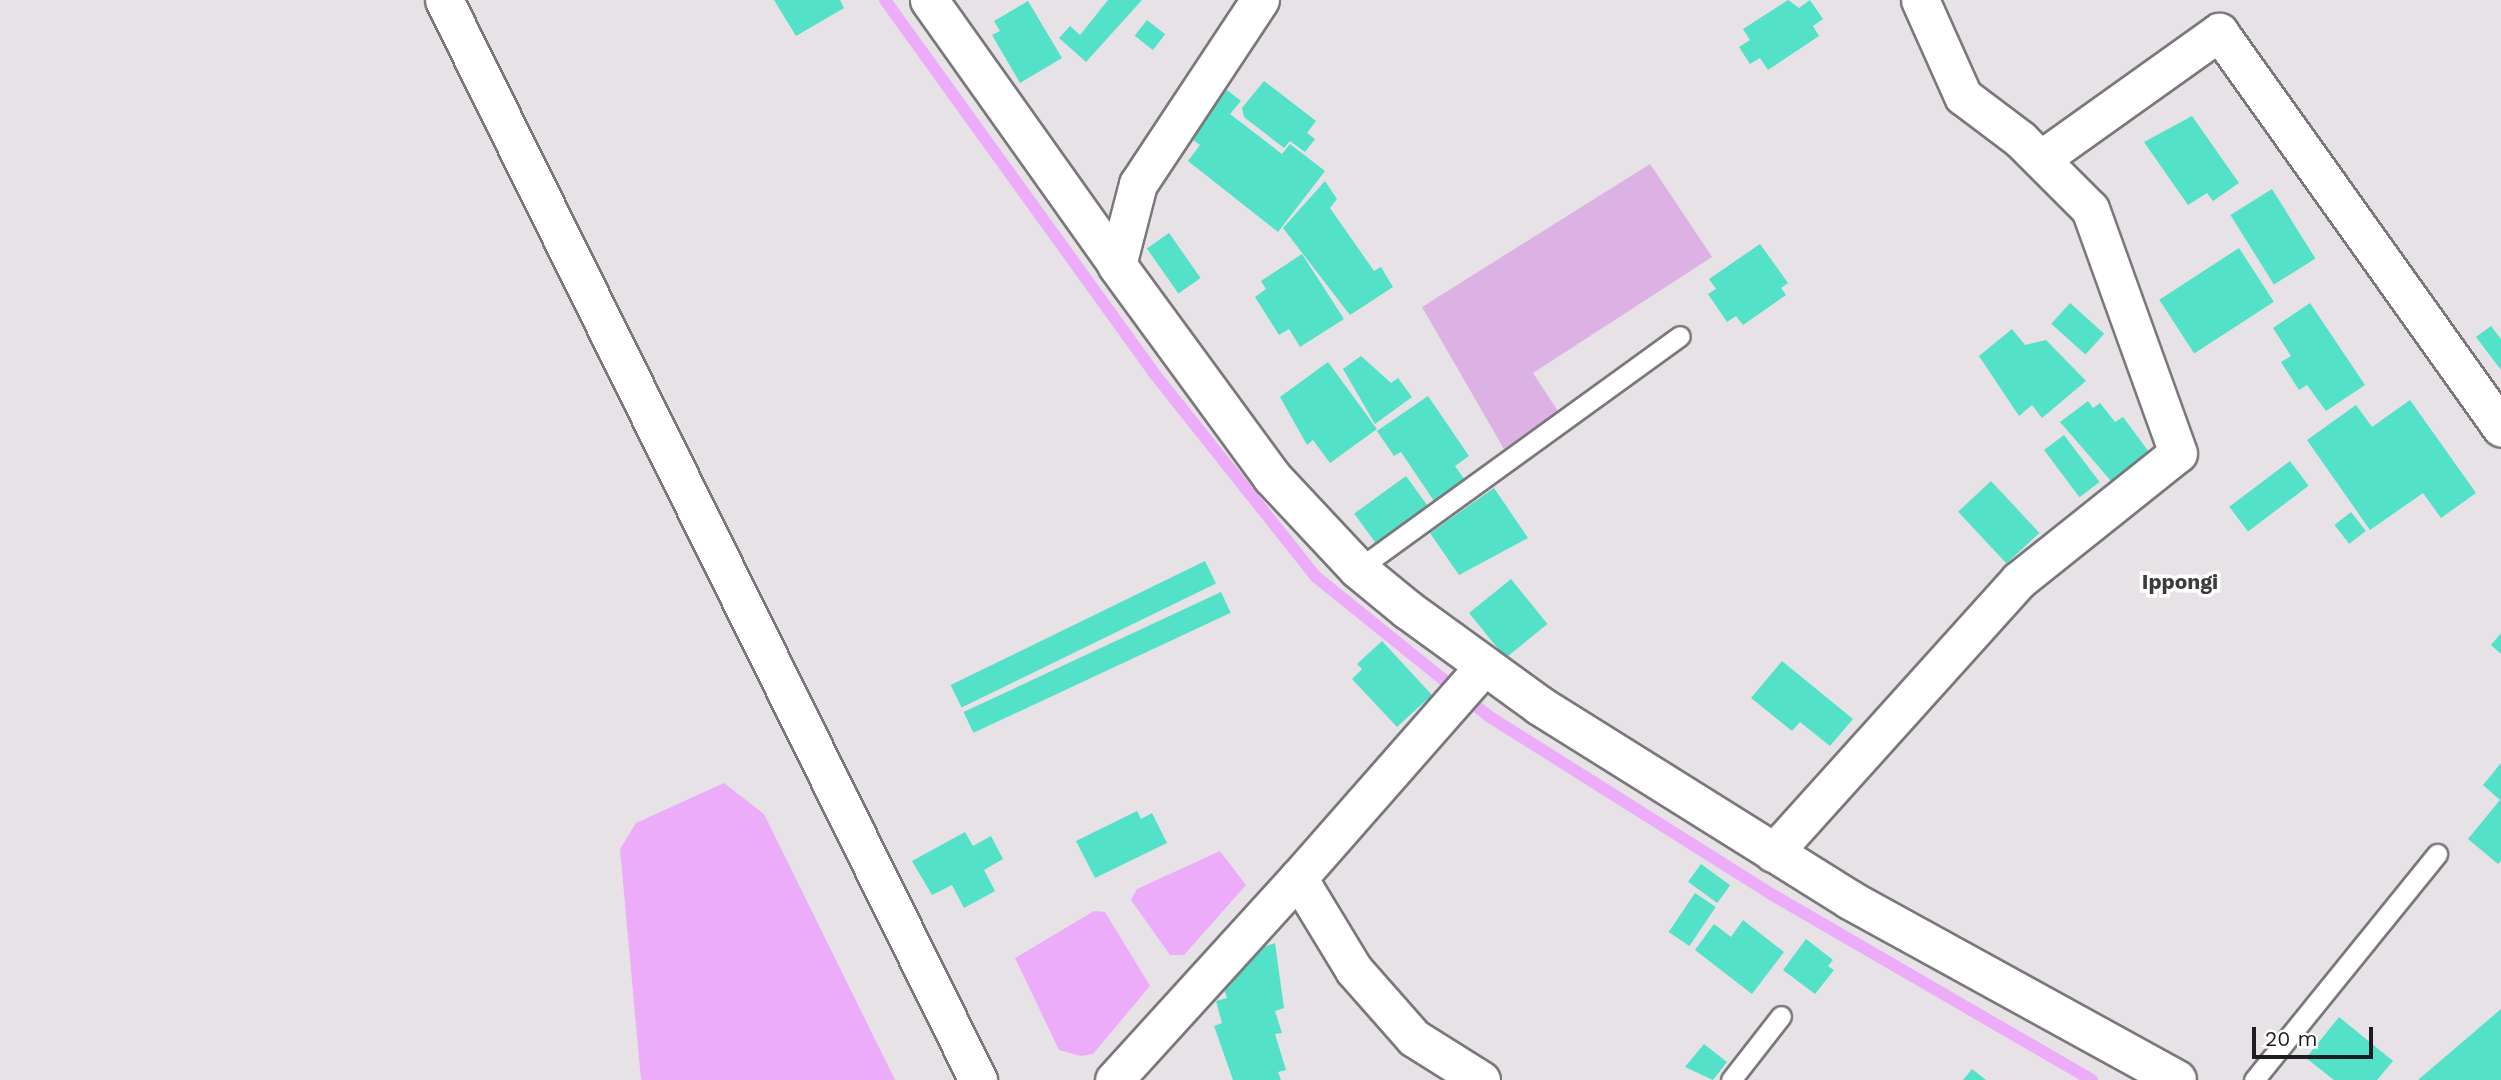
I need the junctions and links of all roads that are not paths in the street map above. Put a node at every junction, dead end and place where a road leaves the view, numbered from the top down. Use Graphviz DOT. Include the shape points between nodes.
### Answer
graph roads {
  1 [pos="444,0"];
  2 [pos="929,0"];
  3 [pos="1261,0"];
  4 [pos="1920,0"];
  5 [pos="2041,159"];
  6 [pos="1117,265"];
  7 [pos="1680,336"];
  8 [pos="2501,428"];
  9 [pos="1358,569"];
  10 [pos="1485,665"];
  11 [pos="1773,853"];
  12 [pos="2437,854"];
  13 [pos="1298,878"];
  14 [pos="1781,1016"];
  15 [pos="978,1080"];
  16 [pos="1114,1080"];
  17 [pos="1481,1080"];
  18 [pos="1731,1080"];
  19 [pos="2177,1080"];
  20 [pos="2254,1080"];
  1 -- 15 [label="street"];
  2 -- 6 [label="street"];
  3 -- 6 [label="street" via="1138,184"];
  4 -- 5 [label="street" via="1963,96"];
  5 -- 8 [label="street" via="2219,32"];
  5 -- 11 [label="street" via="2090,209 2178,453 2019,580"];
  6 -- 9 [label="street" via="1272,477"];
  7 -- 9 [label="lane"];
  9 -- 10 [label="street"];
  10 -- 11 [label="street"];
  10 -- 13 [label="street"];
  11 -- 19 [label="street"];
  12 -- 20 [label="lane"];
  13 -- 16 [label="street"];
  13 -- 17 [label="street" via="1354,970 1414,1038"];
  14 -- 18 [label="lane"];
}
